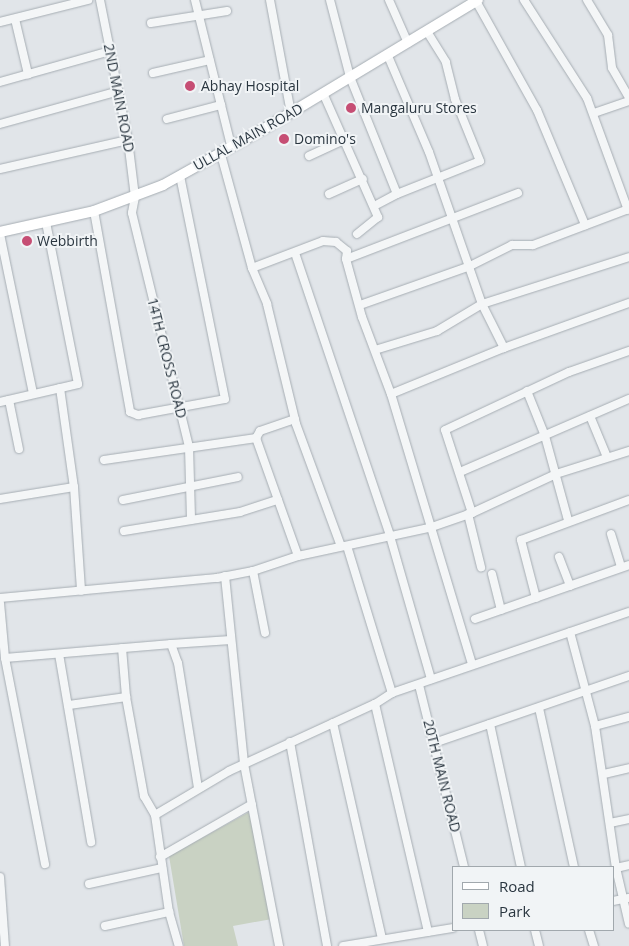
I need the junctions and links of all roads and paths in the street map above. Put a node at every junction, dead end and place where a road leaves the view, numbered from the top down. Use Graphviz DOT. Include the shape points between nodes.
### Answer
graph roads {
  1 [pos="88,0"];
  2 [pos="100,0"];
  3 [pos="195,0"];
  4 [pos="270,0"];
  5 [pos="330,0"];
  6 [pos="389,0"];
  7 [pos="524,0"];
  8 [pos="587,0"];
  9 [pos="477,1"];
  10 [pos="227,11"];
  11 [pos="199,15"];
  12 [pos="15,19"];
  13 [pos="0,22"];
  14 [pos="151,23"];
  15 [pos="427,31"];
  16 [pos="408,43"];
  17 [pos="110,51"];
  18 [pos="388,56"];
  19 [pos="210,60"];
  20 [pos="153,73"];
  21 [pos="28,74"];
  22 [pos="350,77"];
  23 [pos="0,82"];
  24 [pos="119,92"];
  25 [pos="324,93"];
  26 [pos="629,99"];
  27 [pos="221,105"];
  28 [pos="291,113"];
  29 [pos="594,113"];
  30 [pos="166,119"];
  31 [pos="0,124"];
  32 [pos="346,139"];
  33 [pos="128,140"];
  34 [pos="231,146"];
  35 [pos="220,151"];
  36 [pos="309,156"];
  37 [pos="0,170"];
  38 [pos="180,175"];
  39 [pos="437,178"];
  40 [pos="363,179"];
  41 [pos="330,194"];
  42 [pos="397,194"];
  43 [pos="518,194"];
  44 [pos="135,197"];
  45 [pos="378,204"];
  46 [pos="628,209"];
  47 [pos="94,211"];
  48 [pos="451,219"];
  49 [pos="46,222"];
  50 [pos="586,225"];
  51 [pos="0,233"];
  52 [pos="357,234"];
  53 [pos="295,253"];
  54 [pos="346,259"];
  55 [pos="628,260"];
  56 [pos="470,266"];
  57 [pos="252,268"];
  58 [pos="629,303"];
  59 [pos="482,304"];
  60 [pos="360,305"];
  61 [pos="504,348"];
  62 [pos="375,350"];
  63 [pos="629,352"];
  64 [pos="60,388"];
  65 [pos="527,391"];
  66 [pos="33,394"];
  67 [pos="391,394"];
  68 [pos="629,399"];
  69 [pos="9,400"];
  70 [pos="0,402"];
  71 [pos="179,407"];
  72 [pos="590,416"];
  73 [pos="295,419"];
  74 [pos="544,436"];
  75 [pos="256,438"];
  76 [pos="189,447"];
  77 [pos="18,449"];
  78 [pos="629,451"];
  79 [pos="607,458"];
  80 [pos="104,460"];
  81 [pos="460,472"];
  82 [pos="556,474"];
  83 [pos="238,478"];
  84 [pos="74,487"];
  85 [pos="192,487"];
  86 [pos="0,499"];
  87 [pos="123,500"];
  88 [pos="278,500"];
  89 [pos="629,500"];
  90 [pos="470,513"];
  91 [pos="191,520"];
  92 [pos="568,520"];
  93 [pos="429,528"];
  94 [pos="124,531"];
  95 [pos="611,534"];
  96 [pos="390,536"];
  97 [pos="347,546"];
  98 [pos="298,556"];
  99 [pos="559,557"];
  100 [pos="625,566"];
  101 [pos="482,567"];
  102 [pos="253,571"];
  103 [pos="492,574"];
  104 [pos="225,576"];
  105 [pos="570,586"];
  106 [pos="81,591"];
  107 [pos="0,598"];
  108 [pos="536,598"];
  109 [pos="0,603"];
  110 [pos="501,610"];
  111 [pos="629,612"];
  112 [pos="475,619"];
  113 [pos="570,632"];
  114 [pos="265,633"];
  115 [pos="232,640"];
  116 [pos="171,644"];
  117 [pos="122,648"];
  118 [pos="59,654"];
  119 [pos="4,658"];
  120 [pos="472,664"];
  121 [pos="629,676"];
  122 [pos="431,679"];
  123 [pos="419,685"];
  124 [pos="586,690"];
  125 [pos="392,693"];
  126 [pos="126,697"];
  127 [pos="375,704"];
  128 [pos="69,705"];
  129 [pos="539,708"];
  130 [pos="629,717"];
  131 [pos="333,723"];
  132 [pos="490,724"];
  133 [pos="595,726"];
  134 [pos="290,742"];
  135 [pos="434,743"];
  136 [pos="244,764"];
  137 [pos="629,768"];
  138 [pos="604,774"];
  139 [pos="198,788"];
  140 [pos="252,804"];
  141 [pos="155,815"];
  142 [pos="629,819"];
  143 [pos="610,823"];
  144 [pos="91,842"];
  145 [pos="160,857"];
  146 [pos="45,864"];
  147 [pos="629,865"];
  148 [pos="464,866"];
  149 [pos="521,866"];
  150 [pos="574,866"];
  151 [pos="162,868"];
  152 [pos="616,868"];
  153 [pos="0,878"];
  154 [pos="89,884"];
  155 [pos="626,899"];
  156 [pos="169,912"];
  157 [pos="1,921"];
  158 [pos="629,924"];
  159 [pos="105,926"];
  160 [pos="452,928"];
  161 [pos="479,931"];
  162 [pos="535,931"];
  163 [pos="589,931"];
  164 [pos="428,932"];
  165 [pos="382,939"];
  166 [pos="5,946"];
  167 [pos="179,946"];
  168 [pos="279,946"];
  169 [pos="327,946"];
  170 [pos="343,946"];
  171 [pos="483,946"];
  172 [pos="539,946"];
  173 [pos="594,946"];
  1 -- 12 [label="street"];
  2 -- 17 [label="street, 2ND MAIN ROAD"];
  3 -- 11 [label="street"];
  4 -- 28 [label="street"];
  5 -- 22 [label="street"];
  6 -- 16 [label="street"];
  7 -- 29 [label="street" via="588,98"];
  8 -- 26 [label="street" via="608,35 612,68"];
  9 -- 15 [label="main road, ULLAL MAIN ROAD"];
  9 -- 50 [label="street" via="537,110"];
  10 -- 11 [label="street"];
  11 -- 14 [label="street"];
  11 -- 19 [label="street"];
  12 -- 13 [label="street"];
  12 -- 21 [label="street"];
  15 -- 16 [label="main road, ULLAL MAIN ROAD"];
  15 -- 39 [label="street" via="446,62 455,98 480,161"];
  16 -- 18 [label="main road, ULLAL MAIN ROAD"];
  17 -- 21 [label="street"];
  17 -- 24 [label="street, 2ND MAIN ROAD"];
  18 -- 22 [label="main road, ULLAL MAIN ROAD"];
  18 -- 39 [label="street"];
  19 -- 20 [label="street"];
  19 -- 27 [label="street"];
  21 -- 23 [label="street"];
  22 -- 25 [label="main road, ULLAL MAIN ROAD"];
  22 -- 42 [label="street"];
  24 -- 31 [label="street"];
  24 -- 33 [label="street, 2ND MAIN ROAD"];
  25 -- 28 [label="main road, ULLAL MAIN ROAD"];
  25 -- 32 [label="street"];
  26 -- 29 [label="street"];
  27 -- 30 [label="street"];
  27 -- 34 [label="street"];
  28 -- 34 [label="main road, ULLAL MAIN ROAD"];
  29 -- 46 [label="street"];
  32 -- 36 [label="street"];
  32 -- 40 [label="street"];
  33 -- 37 [label="street"];
  33 -- 44 [label="street, 2ND MAIN ROAD"];
  34 -- 35 [label="main road, ULLAL MAIN ROAD"];
  35 -- 38 [label="main road, ULLAL MAIN ROAD"];
  35 -- 57 [label="street"];
  38 -- 44 [label="main road, ULLAL MAIN ROAD"];
  38 -- 71 [label="street" via="225,399"];
  39 -- 42 [label="street"];
  39 -- 48 [label="street"];
  40 -- 41 [label="street"];
  40 -- 52 [label="street" via="378,219"];
  42 -- 45 [label="street"];
  43 -- 48 [label="street"];
  44 -- 47 [label="main road, ULLAL MAIN ROAD"];
  44 -- 71 [label="street, 14TH CROSS ROAD" via="132,213"];
  46 -- 50 [label="street"];
  47 -- 49 [label="main road, ULLAL MAIN ROAD"];
  47 -- 71 [label="street" via="130,412 138,415"];
  48 -- 54 [label="street"];
  48 -- 56 [label="street"];
  49 -- 51 [label="main road, ULLAL MAIN ROAD"];
  49 -- 64 [label="street" via="78,384"];
  50 -- 56 [label="street" via="533,245 512,245"];
  51 -- 66 [label="street"];
  53 -- 54 [label="street" via="324,241 336,242 347,252"];
  53 -- 57 [label="street"];
  53 -- 96 [label="street"];
  54 -- 60 [label="street"];
  55 -- 59 [label="street"];
  56 -- 59 [label="street"];
  56 -- 60 [label="street"];
  57 -- 73 [label="street" via="267,304"];
  58 -- 61 [label="street"];
  59 -- 61 [label="street"];
  59 -- 62 [label="street" via="437,331"];
  60 -- 62 [label="street"];
  61 -- 67 [label="street"];
  62 -- 67 [label="street"];
  63 -- 65 [label="street"];
  64 -- 66 [label="street"];
  64 -- 84 [label="street"];
  65 -- 74 [label="street"];
  65 -- 81 [label="street" via="445,430"];
  66 -- 69 [label="street"];
  67 -- 93 [label="street"];
  68 -- 72 [label="street"];
  69 -- 70 [label="street"];
  69 -- 77 [label="street"];
  71 -- 76 [label="street, 14TH CROSS ROAD"];
  72 -- 74 [label="street"];
  72 -- 79 [label="street"];
  73 -- 75 [label="street" via="260,431"];
  73 -- 97 [label="street" via="341,546"];
  74 -- 81 [label="street"];
  74 -- 82 [label="street"];
  75 -- 76 [label="street"];
  75 -- 88 [label="street"];
  76 -- 80 [label="street"];
  76 -- 85 [label="street, 14TH CROSS ROAD"];
  78 -- 79 [label="street"];
  79 -- 82 [label="street"];
  81 -- 90 [label="street"];
  82 -- 90 [label="street"];
  82 -- 92 [label="street"];
  83 -- 85 [label="street"];
  84 -- 86 [label="street"];
  84 -- 106 [label="street"];
  85 -- 87 [label="street"];
  85 -- 91 [label="street, 14TH CROSS ROAD"];
  88 -- 91 [label="street"];
  88 -- 98 [label="street"];
  89 -- 92 [label="street"];
  90 -- 93 [label="street"];
  90 -- 101 [label="street"];
  91 -- 94 [label="street"];
  92 -- 108 [label="street" via="521,540"];
  93 -- 96 [label="street"];
  93 -- 120 [label="street"];
  95 -- 100 [label="street"];
  96 -- 97 [label="street"];
  96 -- 122 [label="street"];
  97 -- 98 [label="street"];
  97 -- 125 [label="street"];
  98 -- 102 [label="street"];
  99 -- 105 [label="street"];
  100 -- 105 [label="street"];
  102 -- 104 [label="street"];
  102 -- 114 [label="street"];
  103 -- 110 [label="street"];
  104 -- 106 [label="street"];
  104 -- 115 [label="street"];
  105 -- 108 [label="street"];
  106 -- 107 [label="street"];
  108 -- 110 [label="street"];
  109 -- 119 [label="street"];
  110 -- 112 [label="street"];
  111 -- 113 [label="street"];
  113 -- 120 [label="street"];
  113 -- 124 [label="street"];
  115 -- 116 [label="street"];
  115 -- 136 [label="street"];
  116 -- 117 [label="street"];
  116 -- 139 [label="street" via="178,663"];
  117 -- 118 [label="street"];
  117 -- 126 [label="street"];
  118 -- 119 [label="street"];
  118 -- 128 [label="street"];
  119 -- 146 [label="street"];
  120 -- 122 [label="street"];
  121 -- 124 [label="street"];
  122 -- 123 [label="street"];
  123 -- 125 [label="street"];
  123 -- 135 [label="street, 20TH MAIN ROAD"];
  124 -- 129 [label="street"];
  124 -- 133 [label="street"];
  125 -- 127 [label="street"];
  126 -- 128 [label="street"];
  126 -- 141 [label="street" via="144,796"];
  127 -- 131 [label="street"];
  127 -- 164 [label="street"];
  128 -- 144 [label="street"];
  129 -- 132 [label="street"];
  129 -- 150 [label="street"];
  130 -- 133 [label="street"];
  131 -- 134 [label="street"];
  131 -- 165 [label="street"];
  132 -- 135 [label="street"];
  132 -- 149 [label="street"];
  133 -- 138 [label="street"];
  134 -- 136 [label="street"];
  134 -- 169 [label="street"];
  135 -- 148 [label="street, 20TH MAIN ROAD"];
  136 -- 139 [label="street"];
  136 -- 140 [label="street"];
  137 -- 138 [label="street"];
  138 -- 143 [label="street"];
  139 -- 141 [label="street"];
  140 -- 145 [label="street"];
  140 -- 168 [label="street"];
  141 -- 145 [label="street"];
  142 -- 143 [label="street"];
  143 -- 152 [label="street"];
  145 -- 151 [label="street"];
  147 -- 152 [label="street"];
  151 -- 154 [label="street"];
  151 -- 156 [label="street"];
  152 -- 155 [label="street"];
  153 -- 157 [label="street" via="4,900"];
  155 -- 158 [label="street"];
  156 -- 159 [label="street"];
  156 -- 167 [label="street"];
  157 -- 166 [label="street"];
  160 -- 164 [label="street"];
  161 -- 171 [label="street"];
  162 -- 172 [label="street"];
  163 -- 173 [label="street"];
  164 -- 165 [label="street"];
  165 -- 170 [label="street"];
}
